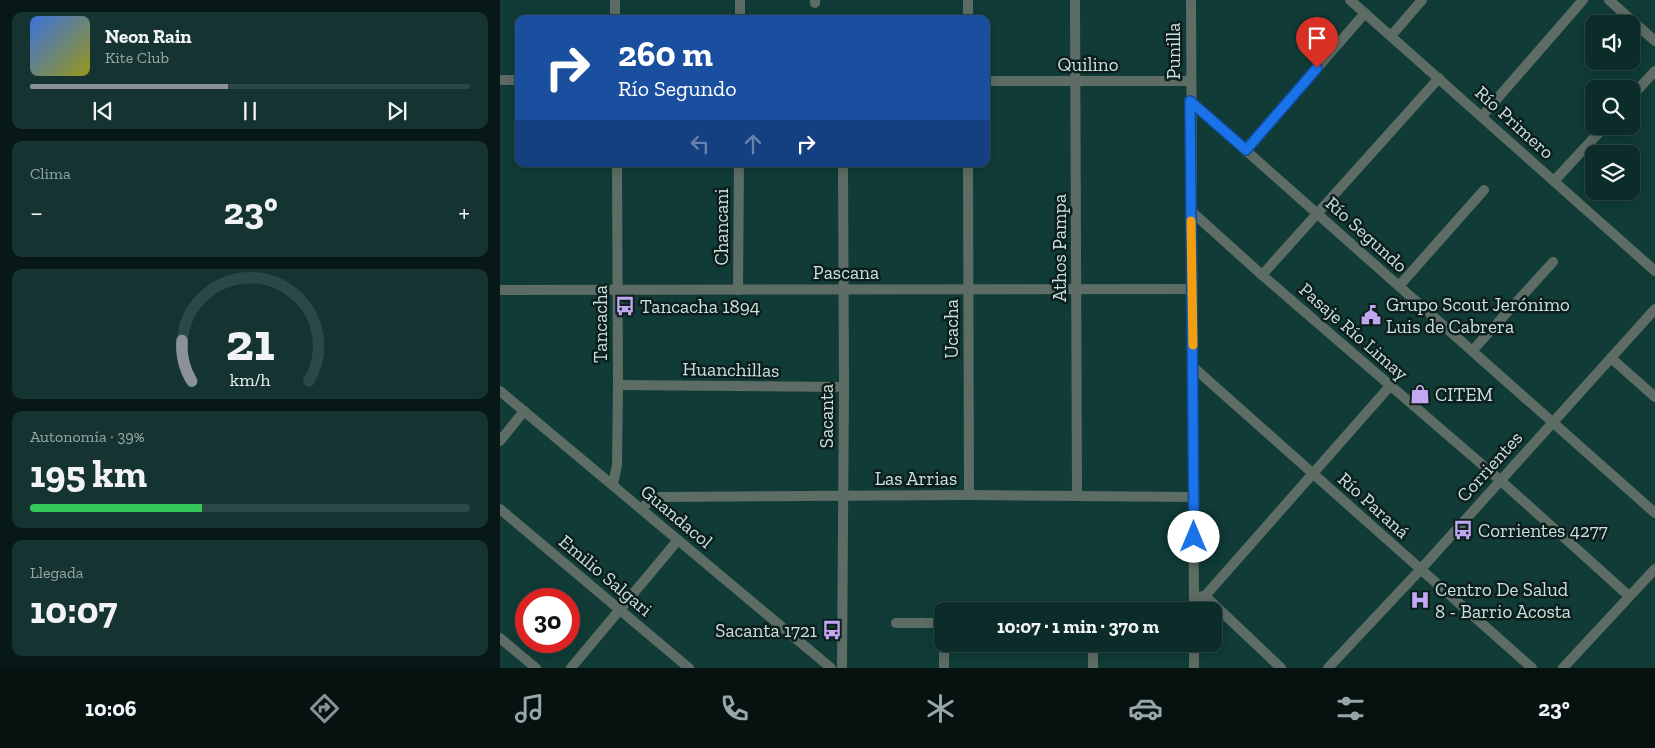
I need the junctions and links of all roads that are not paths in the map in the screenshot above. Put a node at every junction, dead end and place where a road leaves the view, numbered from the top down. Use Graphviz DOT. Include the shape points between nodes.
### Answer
graph roads {
  1 [pos="615,0"];
  2 [pos="740,0"];
  3 [pos="968,0"];
  4 [pos="1075,0"];
  5 [pos="1190,0"];
  6 [pos="1350,0"];
  7 [pos="1422,0"];
  8 [pos="1583,0"];
  9 [pos="1609,0"];
  10 [pos="1365,13"];
  11 [pos="615,15"];
  12 [pos="740,15"];
  13 [pos="968,15"];
  14 [pos="1391,36"];
  15 [pos="1655,41"];
  16 [pos="1655,72"];
  17 [pos="1439,78"];
  18 [pos="500,80"];
  19 [pos="515,80"];
  20 [pos="990,81"];
  21 [pos="1075,81"];
  22 [pos="1190,82"];
  23 [pos="1640,88"];
  24 [pos="1190,101"];
  25 [pos="1482,116"];
  26 [pos="1597,135"];
  27 [pos="1246,150"];
  28 [pos="617,167"];
  29 [pos="739,167"];
  30 [pos="843,167"];
  31 [pos="968,167"];
  32 [pos="1554,181"];
  33 [pos="1484,190"];
  34 [pos="1191,212"];
  35 [pos="1318,214"];
  36 [pos="1553,262"];
  37 [pos="1655,271"];
  38 [pos="1262,275"];
  39 [pos="1400,286"];
  40 [pos="968,289"];
  41 [pos="1192,289"];
  42 [pos="500,290"];
  43 [pos="618,290"];
  44 [pos="738,290"];
  45 [pos="843,290"];
  46 [pos="1076,290"];
  47 [pos="1655,309"];
  48 [pos="1472,351"];
  49 [pos="1611,358"];
  50 [pos="1193,367"];
  51 [pos="618,385"];
  52 [pos="1390,386"];
  53 [pos="844,388"];
  54 [pos="500,391"];
  55 [pos="1655,397"];
  56 [pos="524,411"];
  57 [pos="1553,422"];
  58 [pos="500,440"];
  59 [pos="1313,474"];
  60 [pos="1500,480"];
  61 [pos="613,484"];
  62 [pos="844,495"];
  63 [pos="969,495"];
  64 [pos="1077,496"];
  65 [pos="1194,497"];
  66 [pos="642,508"];
  67 [pos="500,509"];
  68 [pos="1655,512"];
  69 [pos="678,540"];
  70 [pos="1655,568"];
  71 [pos="1421,569"];
  72 [pos="1200,596"];
  73 [pos="1629,596"];
  74 [pos="1198,602"];
  75 [pos="620,609"];
  76 [pos="896,623"];
  77 [pos="934,623"];
  78 [pos="500,638"];
  79 [pos="944,652"];
  80 [pos="1092,652"];
  81 [pos="1194,652"];
  82 [pos="536,668"];
  83 [pos="571,668"];
  84 [pos="690,668"];
  85 [pos="831,668"];
  86 [pos="842,668"];
  87 [pos="944,668"];
  88 [pos="1093,668"];
  89 [pos="1194,668"];
  90 [pos="1281,668"];
  91 [pos="1328,668"];
  92 [pos="1532,668"];
  93 [pos="1563,668"];
  1 -- 11 [label="street"];
  2 -- 12 [label="street"];
  3 -- 13 [label="street"];
  4 -- 21 [label="street, Athos Pampa"];
  5 -- 22 [label="street, Punilla"];
  6 -- 10 [label="street, Río Primero"];
  7 -- 14 [label="street"];
  8 -- 25 [label="street"];
  9 -- 15 [label="street"];
  10 -- 14 [label="street, Río Primero"];
  10 -- 27 [label="street"];
  14 -- 17 [label="street, Río Primero"];
  16 -- 23 [label="street"];
  17 -- 25 [label="street, Río Primero"];
  17 -- 35 [label="street"];
  18 -- 19 [label="street"];
  20 -- 21 [label="street, Quilino"];
  21 -- 22 [label="street, Quilino"];
  21 -- 46 [label="street, Athos Pampa"];
  22 -- 24 [label="street, Punilla"];
  24 -- 27 [label="street, Río Segundo"];
  24 -- 34 [label="street, Punilla"];
  25 -- 32 [label="street, Río Primero"];
  26 -- 32 [label="street"];
  27 -- 35 [label="street, Río Segundo"];
  28 -- 43 [label="street, Tancacha"];
  29 -- 44 [label="street, Chancani"];
  30 -- 45 [label="street, Sacanta"];
  31 -- 40 [label="street, Ucacha"];
  32 -- 37 [label="street, Río Primero"];
  33 -- 39 [label="street"];
  34 -- 38 [label="street, Pasaje Río Limay"];
  34 -- 41 [label="street, Punilla"];
  35 -- 38 [label="street"];
  35 -- 39 [label="street, Río Segundo"];
  36 -- 48 [label="street"];
  38 -- 52 [label="street, Pasaje Río Limay"];
  39 -- 48 [label="street, Río Segundo"];
  40 -- 45 [label="street, Pascana"];
  40 -- 46 [label="street, Pascana"];
  40 -- 63 [label="street, Ucacha"];
  41 -- 46 [label="street, Pascana"];
  41 -- 50 [label="street, Punilla"];
  42 -- 43 [label="street, Pascana"];
  43 -- 44 [label="street, Pascana"];
  43 -- 51 [label="street, Tancacha"];
  44 -- 45 [label="street, Pascana"];
  45 -- 53 [label="street, Sacanta"];
  46 -- 64 [label="street, Athos Pampa"];
  47 -- 49 [label="street, Corrientes"];
  48 -- 57 [label="street, Río Segundo"];
  49 -- 55 [label="street"];
  49 -- 57 [label="street, Corrientes"];
  50 -- 59 [label="street, Río Paraná"];
  50 -- 65 [label="street, Punilla"];
  51 -- 53 [label="street, Huanchillas"];
  51 -- 61 [label="street, Tancacha" via="617,465"];
  52 -- 59 [label="street"];
  52 -- 60 [label="street, Pasaje Río Limay"];
  53 -- 62 [label="street, Sacanta"];
  54 -- 56 [label="street, Guandacol"];
  56 -- 58 [label="street"];
  56 -- 61 [label="street, Guandacol"];
  57 -- 60 [label="street, Corrientes"];
  57 -- 68 [label="street, Río Segundo"];
  59 -- 71 [label="street, Río Paraná"];
  59 -- 72 [label="street"];
  60 -- 71 [label="street, Corrientes"];
  60 -- 73 [label="street, Pasaje Río Limay"];
  61 -- 66 [label="street, Guandacol"];
  62 -- 63 [label="street, Las Arrias"];
  62 -- 66 [label="street, Las Arrias" via="661,497 653,498"];
  62 -- 86 [label="street, Sacanta"];
  63 -- 64 [label="street, Las Arrias"];
  64 -- 65 [label="street, Las Arrias"];
  65 -- 72 [label="street, Punilla"];
  66 -- 69 [label="street, Guandacol"];
  67 -- 75 [label="street, Emilio Salgari"];
  69 -- 75 [label="street"];
  69 -- 85 [label="street, Guandacol"];
  70 -- 73 [label="street"];
  71 -- 91 [label="street, Corrientes"];
  71 -- 92 [label="street, Río Paraná"];
  72 -- 74 [label="street, Punilla"];
  72 -- 90 [label="street"];
  73 -- 93 [label="street"];
  75 -- 83 [label="street"];
  75 -- 84 [label="street, Emilio Salgari"];
  76 -- 77 [label="street"];
  78 -- 82 [label="street"];
  79 -- 87 [label="street"];
  80 -- 88 [label="street"];
  81 -- 89 [label="street"];
}
